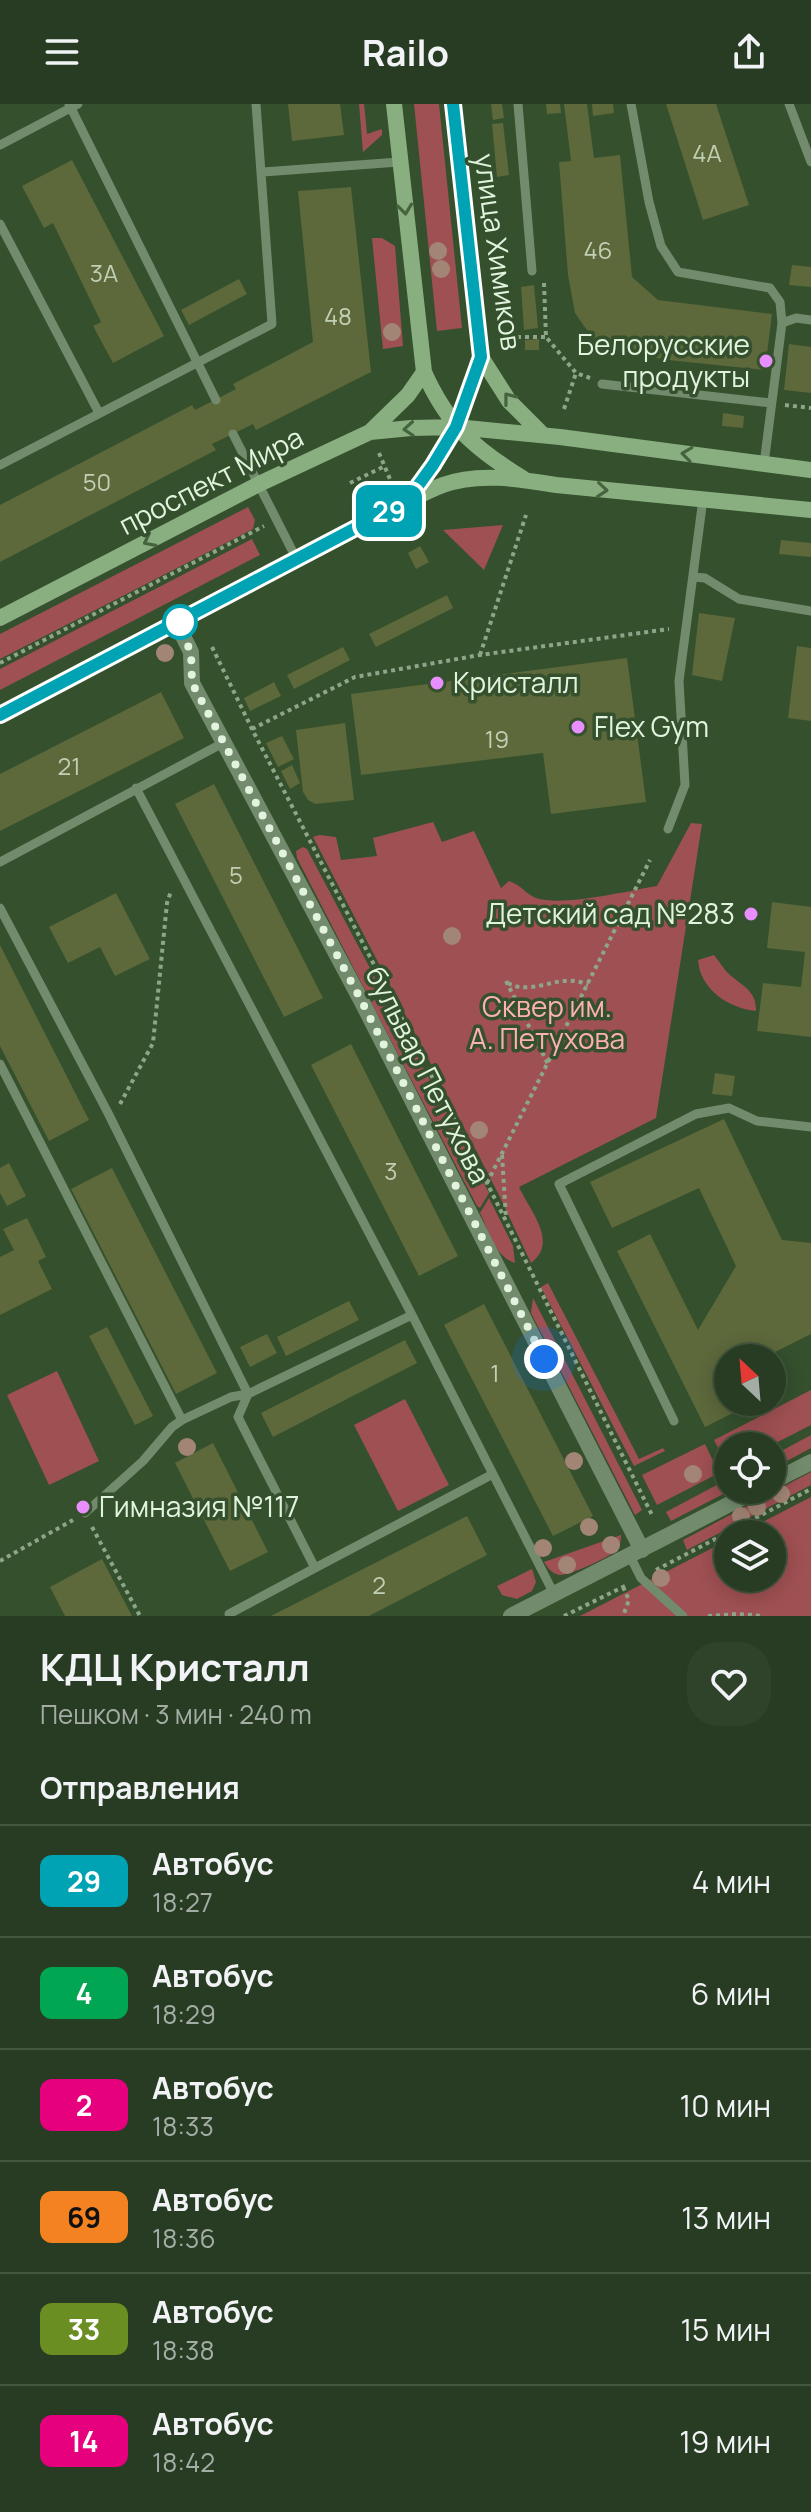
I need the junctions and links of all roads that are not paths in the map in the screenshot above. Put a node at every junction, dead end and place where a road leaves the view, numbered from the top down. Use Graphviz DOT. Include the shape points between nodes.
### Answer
graph roads {
  1 [pos="256,104"];
  2 [pos="394,104"];
  3 [pos="453,104"];
  4 [pos="518,104"];
  5 [pos="631,104"];
  6 [pos="789,104"];
  7 [pos="73,105"];
  8 [pos="0,145"];
  9 [pos="810,155"];
  10 [pos="399,162"];
  11 [pos="263,172"];
  12 [pos="0,224"];
  13 [pos="532,271"];
  14 [pos="811,320"];
  15 [pos="782,323"];
  16 [pos="481,357"];
  17 [pos="198,362"];
  18 [pos="424,372"];
  19 [pos="602,384"];
  20 [pos="216,400"];
  21 [pos="771,403"];
  22 [pos="99,413"];
  23 [pos="456,427"];
  24 [pos="370,432"];
  25 [pos="233,434"];
  26 [pos="543,435"];
  27 [pos="764,464"];
  28 [pos="0,465"];
  29 [pos="811,470"];
  30 [pos="525,480"];
  31 [pos="259,484"];
  32 [pos="703,499"];
  33 [pos="407,501"];
  34 [pos="811,510"];
  35 [pos="297,560"];
  36 [pos="693,577"];
  37 [pos="811,611"];
  38 [pos="0,618"];
  39 [pos="177,624"];
  40 [pos="0,715"];
  41 [pos="223,743"];
  42 [pos="136,788"];
  43 [pos="668,829"];
  44 [pos="0,862"];
  45 [pos="0,908"];
  46 [pos="0,1064"];
  47 [pos="811,1127"];
  48 [pos="412,1315"];
  49 [pos="248,1394"];
  50 [pos="182,1420"];
  51 [pos="674,1421"];
  52 [pos="811,1462"];
  53 [pos="493,1474"];
  54 [pos="786,1475"];
  55 [pos="730,1504"];
  56 [pos="85,1513"];
  57 [pos="636,1553"];
  58 [pos="315,1568"];
  59 [pos="554,1594"];
  60 [pos="230,1616"];
  61 [pos="511,1616"];
  62 [pos="683,1616"];
  1 -- 11 [label="lane"];
  2 -- 10 [label="main road"];
  3 -- 16 [label="main road, улица Химиков"];
  4 -- 13 [label="lane"];
  5 -- 15 [label="lane" via="661,246 678,272 770,288 780,302"];
  6 -- 9 [label="lane"];
  7 -- 8 [label="lane"];
  7 -- 17 [label="lane"];
  10 -- 11 [label="lane"];
  10 -- 18 [label="main road, one-way"];
  11 -- 17 [label="lane" via="272,324"];
  12 -- 22 [label="lane"];
  14 -- 15 [label="lane"];
  15 -- 21 [label="lane"];
  16 -- 23 [label="main road"];
  26 -- 16 [label="main road, улица Химиков, one-way" via="509,401"];
  17 -- 20 [label="lane"];
  17 -- 22 [label="lane"];
  18 -- 23 [label="main road"];
  18 -- 24 [label="main road"];
  19 -- 21 [label="lane"];
  21 -- 27 [label="lane"];
  22 -- 28 [label="lane"];
  23 -- 24 [label="main road, проспект Мира, one-way"];
  23 -- 26 [label="main road, проспект Мира"];
  23 -- 30 [label="main road"];
  23 -- 33 [label="main road"];
  24 -- 31 [label="main road, проспект Мира"];
  25 -- 31 [label="lane"];
  27 -- 26 [label="main road, проспект Мира, one-way"];
  27 -- 29 [label="main road, проспект Мира"];
  30 -- 32 [label="main road, one-way"];
  30 -- 33 [label="main road" via="465,479"];
  31 -- 35 [label="lane"];
  31 -- 38 [label="main road, проспект Мира, one-way"];
  32 -- 34 [label="main road"];
  32 -- 36 [label="lane"];
  33 -- 35 [label="main road"];
  35 -- 39 [label="main road"];
  36 -- 37 [label="lane" via="705,578 739,599"];
  36 -- 43 [label="lane" via="679,681 685,785"];
  39 -- 40 [label="main road"];
  39 -- 41 [label="street, бульвар Петухова" via="191,652 192,683"];
  41 -- 42 [label="lane"];
  41 -- 57 [label="street, бульвар Петухова" via="362,1002"];
  42 -- 44 [label="lane"];
  42 -- 48 [label="lane"];
  45 -- 49 [label="lane"];
  46 -- 50 [label="lane"];
  47 -- 51 [label="lane" via="757,1121 729,1108 696,1114 559,1184"];
  48 -- 49 [label="lane"];
  48 -- 53 [label="lane"];
  49 -- 50 [label="lane"];
  49 -- 58 [label="lane" via="238,1417"];
  50 -- 56 [label="lane"];
  52 -- 54 [label="street"];
  53 -- 58 [label="lane"];
  53 -- 59 [label="lane"];
  55 -- 57 [label="street"];
  57 -- 59 [label="street"];
  57 -- 62 [label="lane" via="641,1578"];
  58 -- 60 [label="lane"];
  59 -- 61 [label="street"];
}
